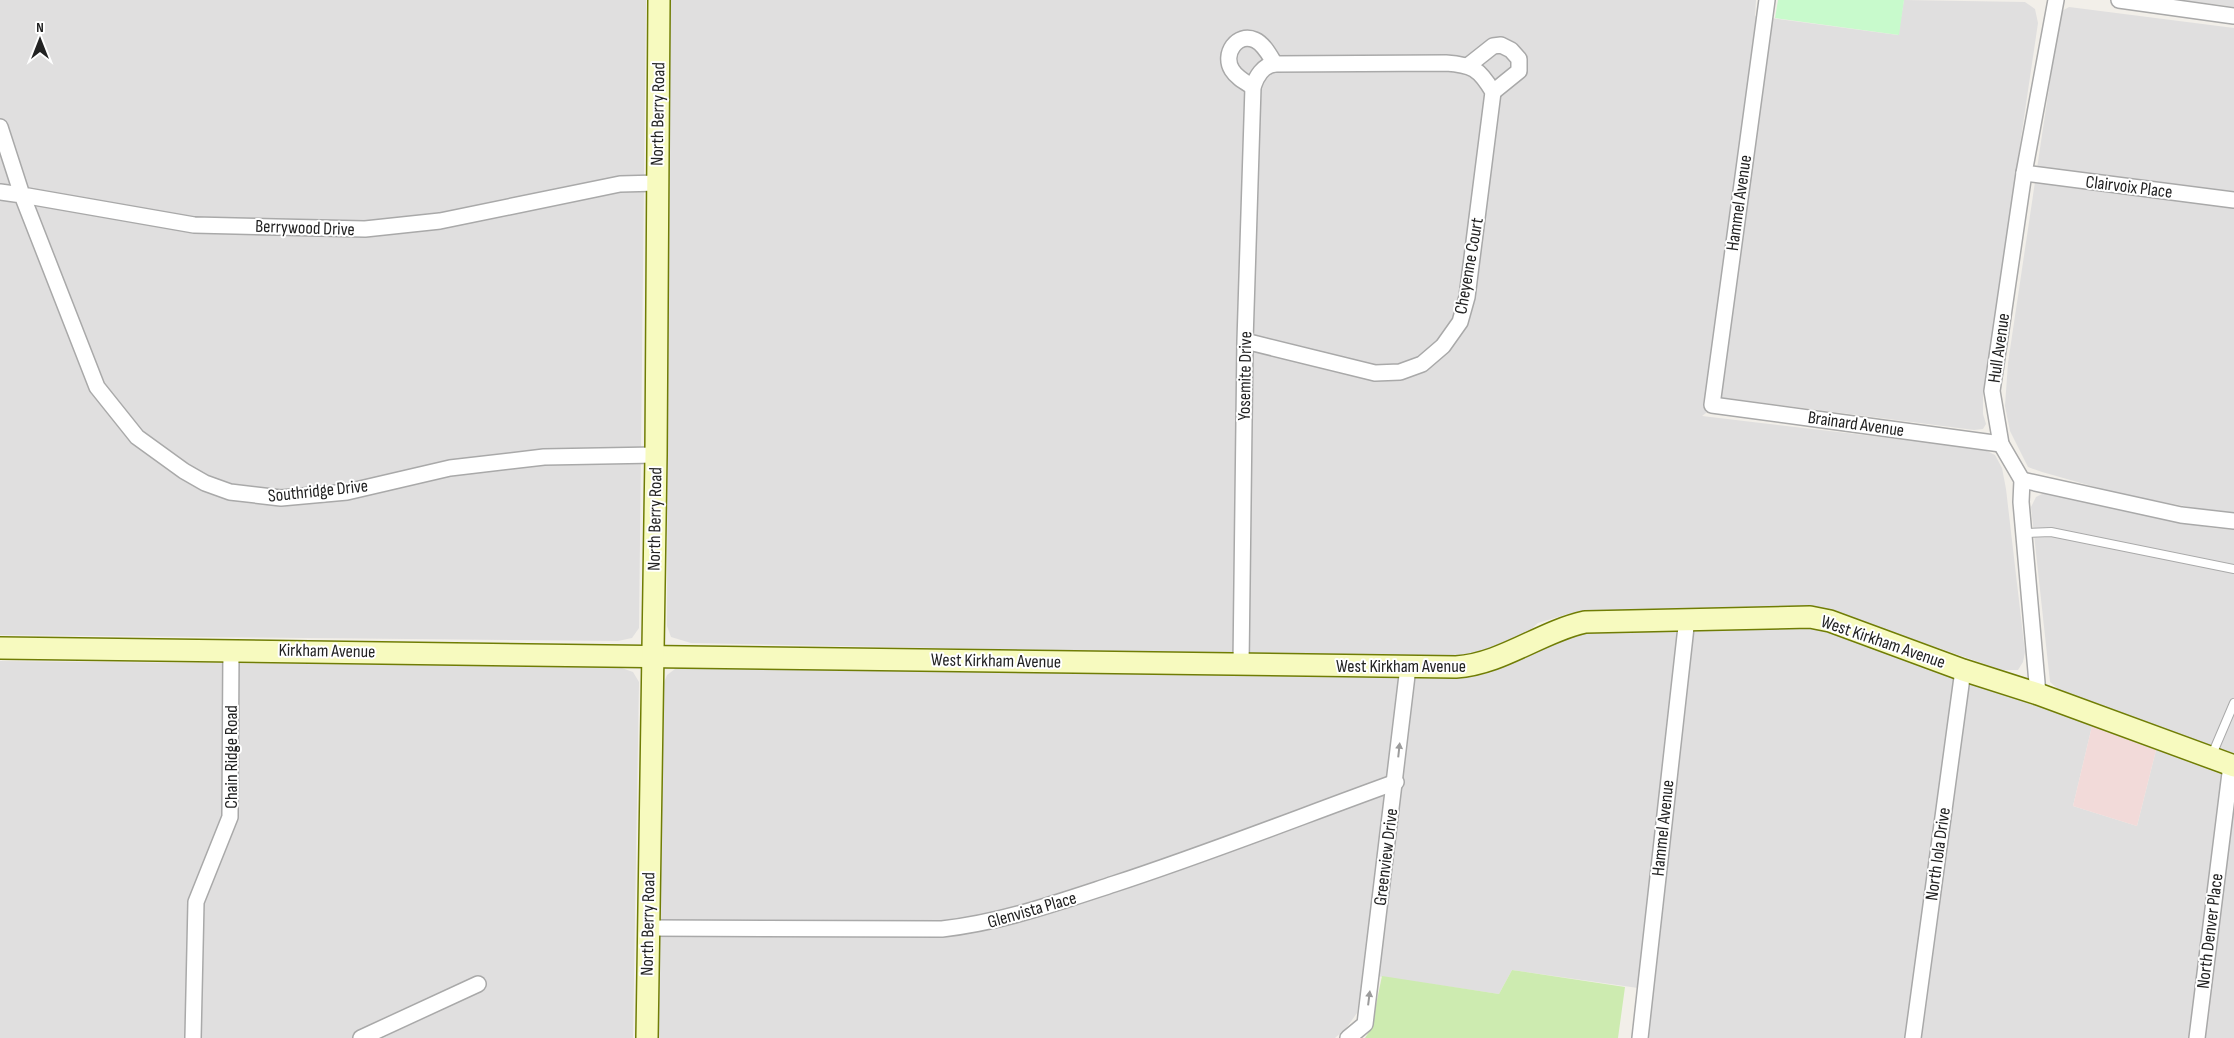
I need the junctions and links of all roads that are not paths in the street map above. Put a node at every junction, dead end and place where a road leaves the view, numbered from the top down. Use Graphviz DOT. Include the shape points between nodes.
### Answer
graph roads {
  1 [pos="659,0"];
  2 [pos="1767,0"];
  3 [pos="2056,0"];
  4 [pos="2119,0"];
  5 [pos="2234,16"];
  6 [pos="1275,64"];
  7 [pos="1469,65"];
  8 [pos="1255,81"];
  9 [pos="1493,92"];
  10 [pos="0,127"];
  11 [pos="2024,173"];
  12 [pos="658,183"];
  13 [pos="0,192"];
  14 [pos="22,195"];
  15 [pos="2234,200"];
  16 [pos="1245,341"];
  17 [pos="1712,405"];
  18 [pos="2001,444"];
  19 [pos="656,455"];
  20 [pos="2022,480"];
  21 [pos="2234,521"];
  22 [pos="2024,534"];
  23 [pos="2234,569"];
  24 [pos="1686,618"];
  25 [pos="0,648"];
  26 [pos="231,650"];
  27 [pos="653,657"];
  28 [pos="1241,664"];
  29 [pos="1408,667"];
  30 [pos="1963,670"];
  31 [pos="2038,694"];
  32 [pos="2234,703"];
  33 [pos="2210,758"];
  34 [pos="2232,766"];
  35 [pos="1396,782"];
  36 [pos="648,928"];
  37 [pos="478,984"];
  38 [pos="193,1038"];
  39 [pos="361,1038"];
  40 [pos="647,1038"];
  41 [pos="1348,1038"];
  42 [pos="1640,1038"];
  43 [pos="1913,1038"];
  44 [pos="2197,1038"];
  1 -- 12 [label="street, North Berry Road"];
  2 -- 17 [label="street, Hammel Avenue"];
  3 -- 11 [label="street, Hull Avenue"];
  4 -- 5 [label="street"];
  6 -- 7 [label="street"];
  6 -- 8 [label="street" via="1270,64"];
  6 -- 8 [label="street" via="1255,40 1244,38 1236,43 1229,52 1231,69 1240,79"];
  7 -- 9 [label="street" via="1484,77"];
  7 -- 9 [label="street" via="1493,46 1501,45 1511,50 1519,59 1519,71"];
  8 -- 16 [label="street, Yosemite Drive"];
  9 -- 16 [label="street, Cheyenne Court" via="1467,296 1460,322 1443,346 1422,364 1400,372 1375,373"];
  10 -- 14 [label="street"];
  11 -- 15 [label="street, Clairvoix Place"];
  11 -- 18 [label="street, Hull Avenue" via="1992,391"];
  12 -- 14 [label="street, Berrywood Drive" via="620,184 440,221 365,229 194,225"];
  12 -- 19 [label="street, North Berry Road"];
  13 -- 14 [label="street"];
  14 -- 19 [label="street, Southridge Drive" via="97,387 138,437 205,483 230,492 281,498 347,492 450,468 525,460"];
  16 -- 28 [label="street, Yosemite Drive"];
  17 -- 18 [label="street, Brainard Avenue"];
  18 -- 20 [label="street, Hull Avenue"];
  19 -- 27 [label="street, North Berry Road"];
  20 -- 21 [label="street" via="2181,515"];
  20 -- 22 [label="street, Hull Avenue"];
  22 -- 23 [label="lane" via="2051,532"];
  22 -- 31 [label="street, Hull Avenue"];
  24 -- 29 [label="street, West Kirkham Avenue" via="1585,622 1552,632 1475,666"];
  24 -- 30 [label="street, West Kirkham Avenue" via="1817,618"];
  24 -- 42 [label="street, Hammel Avenue"];
  25 -- 26 [label="street, Kirkham Avenue"];
  26 -- 27 [label="street, Kirkham Avenue"];
  26 -- 38 [label="street, Chain Ridge Road" via="230,817 196,902"];
  27 -- 28 [label="street, West Kirkham Avenue"];
  27 -- 36 [label="street, North Berry Road"];
  28 -- 29 [label="street, West Kirkham Avenue"];
  35 -- 29 [label="street, Greenview Drive, one-way"];
  30 -- 31 [label="street, West Kirkham Avenue"];
  30 -- 43 [label="street, North Iola Drive"];
  31 -- 33 [label="street, West Kirkham Avenue"];
  32 -- 33 [label="lane"];
  33 -- 34 [label="street, West Kirkham Avenue"];
  34 -- 44 [label="street, North Denver Place"];
  35 -- 36 [label="street, Glenvista Place" via="1162,868 1022,915 982,925 942,929"];
  41 -- 35 [label="street, Greenview Drive, one-way" via="1365,1024"];
  36 -- 40 [label="street, North Berry Road"];
  37 -- 39 [label="street"];
}
